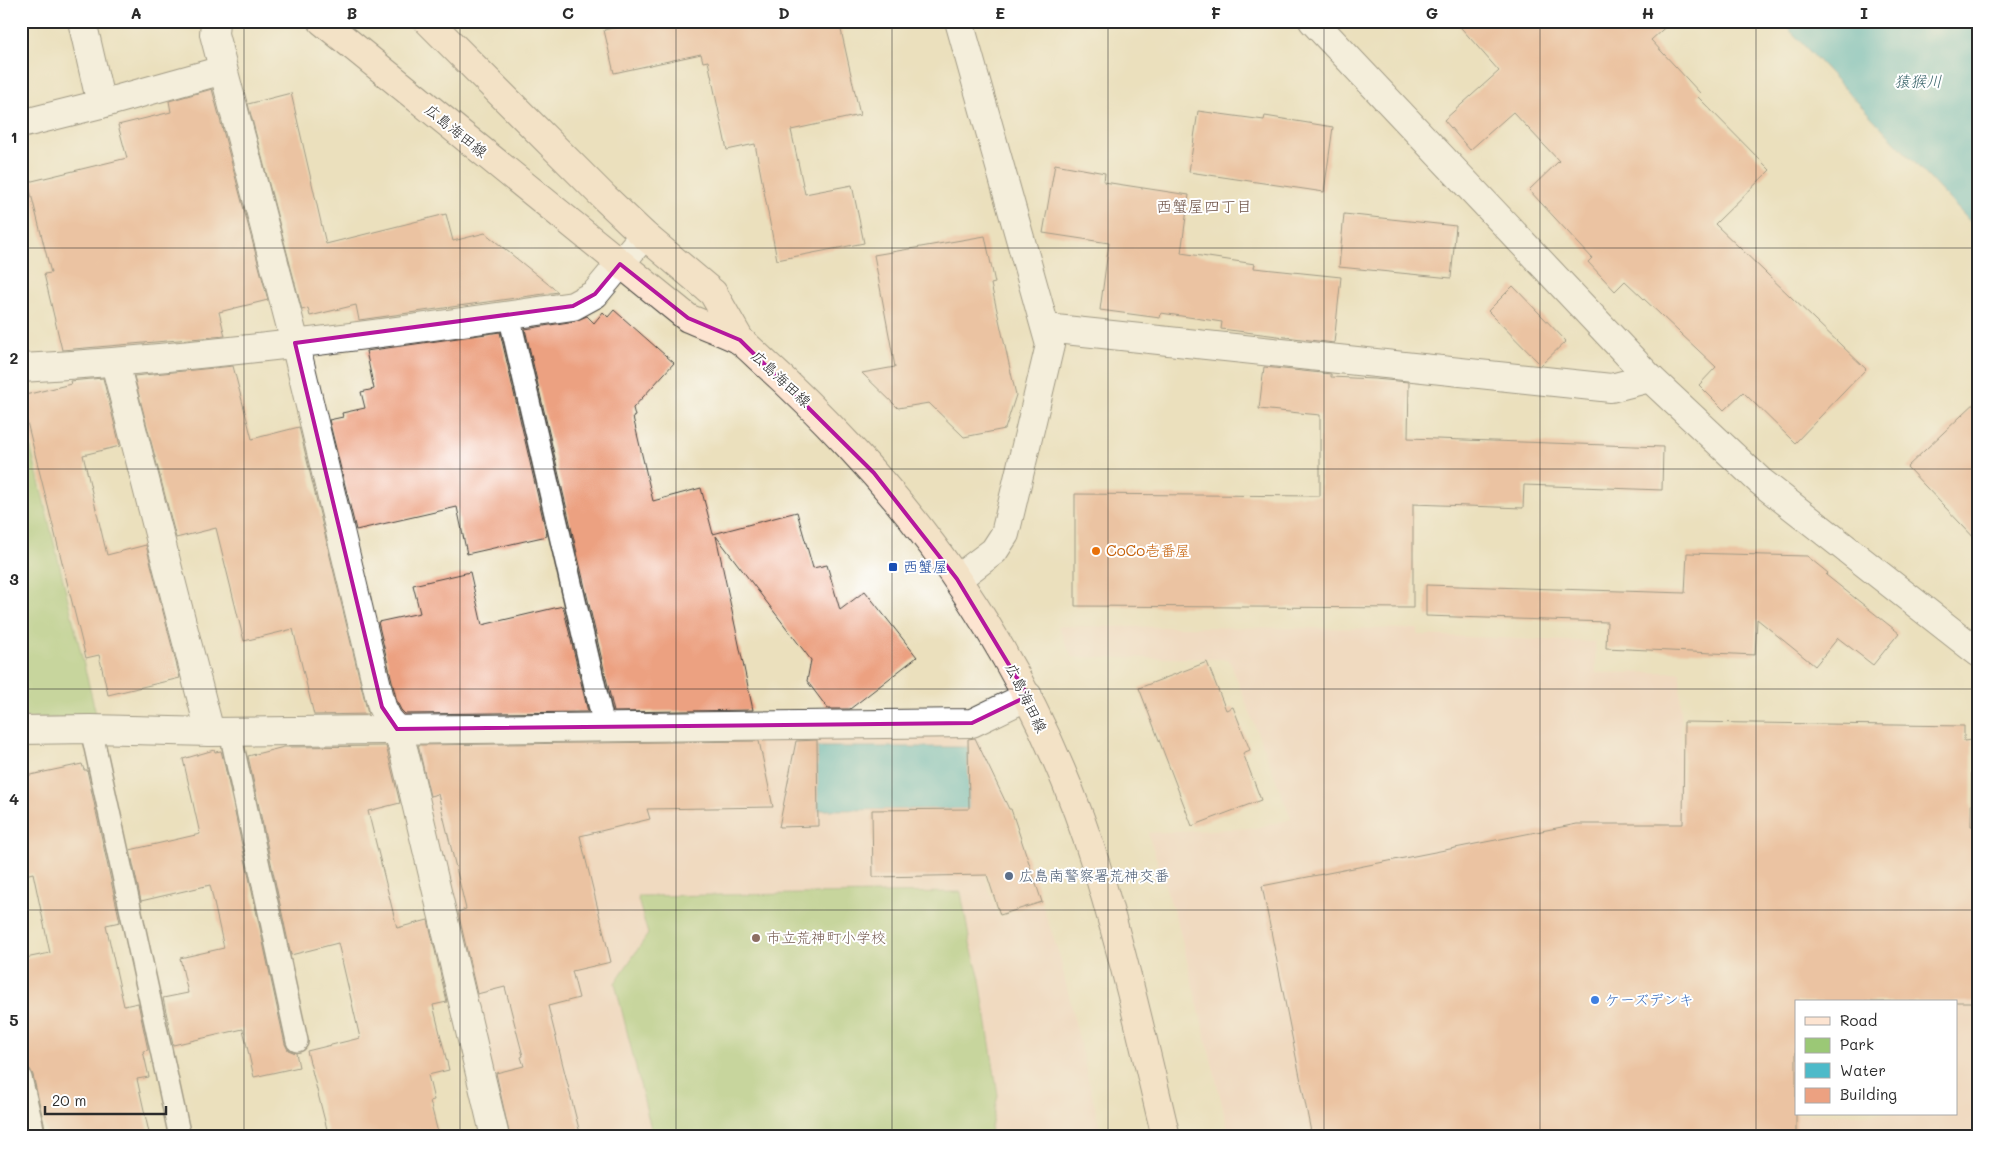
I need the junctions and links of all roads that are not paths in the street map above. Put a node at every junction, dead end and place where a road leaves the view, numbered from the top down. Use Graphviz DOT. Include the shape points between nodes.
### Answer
graph roads {
  1 [pos="82,21"];
  2 [pos="215,21"];
  3 [pos="322,21"];
  4 [pos="428,21"];
  5 [pos="959,21"];
  6 [pos="1313,21"];
  7 [pos="223,70"];
  8 [pos="100,104"];
  9 [pos="21,124"];
  10 [pos="644,235"];
  11 [pos="620,264"];
  12 [pos="509,315"];
  13 [pos="1046,328"];
  14 [pos="740,340"];
  15 [pos="295,343"];
  16 [pos="115,363"];
  17 [pos="21,368"];
  18 [pos="1650,378"];
  19 [pos="957,578"];
  20 [pos="1979,653"];
  21 [pos="1028,696"];
  22 [pos="604,726"];
  23 [pos="92,729"];
  24 [pos="397,729"];
  25 [pos="21,730"];
  26 [pos="220,732"];
  27 [pos="296,1041"];
  28 [pos="21,1078"];
  29 [pos="34,1137"];
  30 [pos="180,1137"];
  31 [pos="495,1137"];
  32 [pos="1166,1137"];
  1 -- 8 [label="street"];
  2 -- 7 [label="street" via="214,34"];
  3 -- 11 [label="main road, 広島海田線"];
  4 -- 10 [label="main road, 広島海田線"];
  5 -- 13 [label="street"];
  6 -- 18 [label="street"];
  7 -- 8 [label="street"];
  7 -- 15 [label="street"];
  8 -- 9 [label="street"];
  10 -- 11 [label="street"];
  10 -- 14 [label="main road, 広島海田線" via="713,293"];
  11 -- 12 [label="street" via="595,294 573,306"];
  11 -- 14 [label="main road, 広島海田線" via="688,318"];
  12 -- 15 [label="street"];
  12 -- 22 [label="lane"];
  13 -- 18 [label="street" via="1611,388"];
  13 -- 19 [label="street" via="1050,345 1005,534 994,551"];
  14 -- 19 [label="main road, 広島海田線" via="874,473"];
  15 -- 16 [label="street"];
  15 -- 24 [label="street" via="382,707"];
  16 -- 17 [label="street"];
  16 -- 26 [label="street"];
  18 -- 20 [label="street" via="1760,481"];
  19 -- 21 [label="main road, 広島海田線"];
  21 -- 22 [label="street" via="972,723"];
  21 -- 32 [label="main road, 広島海田線" via="1068,788 1098,873 1123,960"];
  22 -- 24 [label="street"];
  23 -- 25 [label="street"];
  23 -- 26 [label="street"];
  23 -- 30 [label="lane"];
  24 -- 26 [label="street"];
  24 -- 31 [label="street"];
  26 -- 27 [label="lane"];
  28 -- 29 [label="lane"];
}
